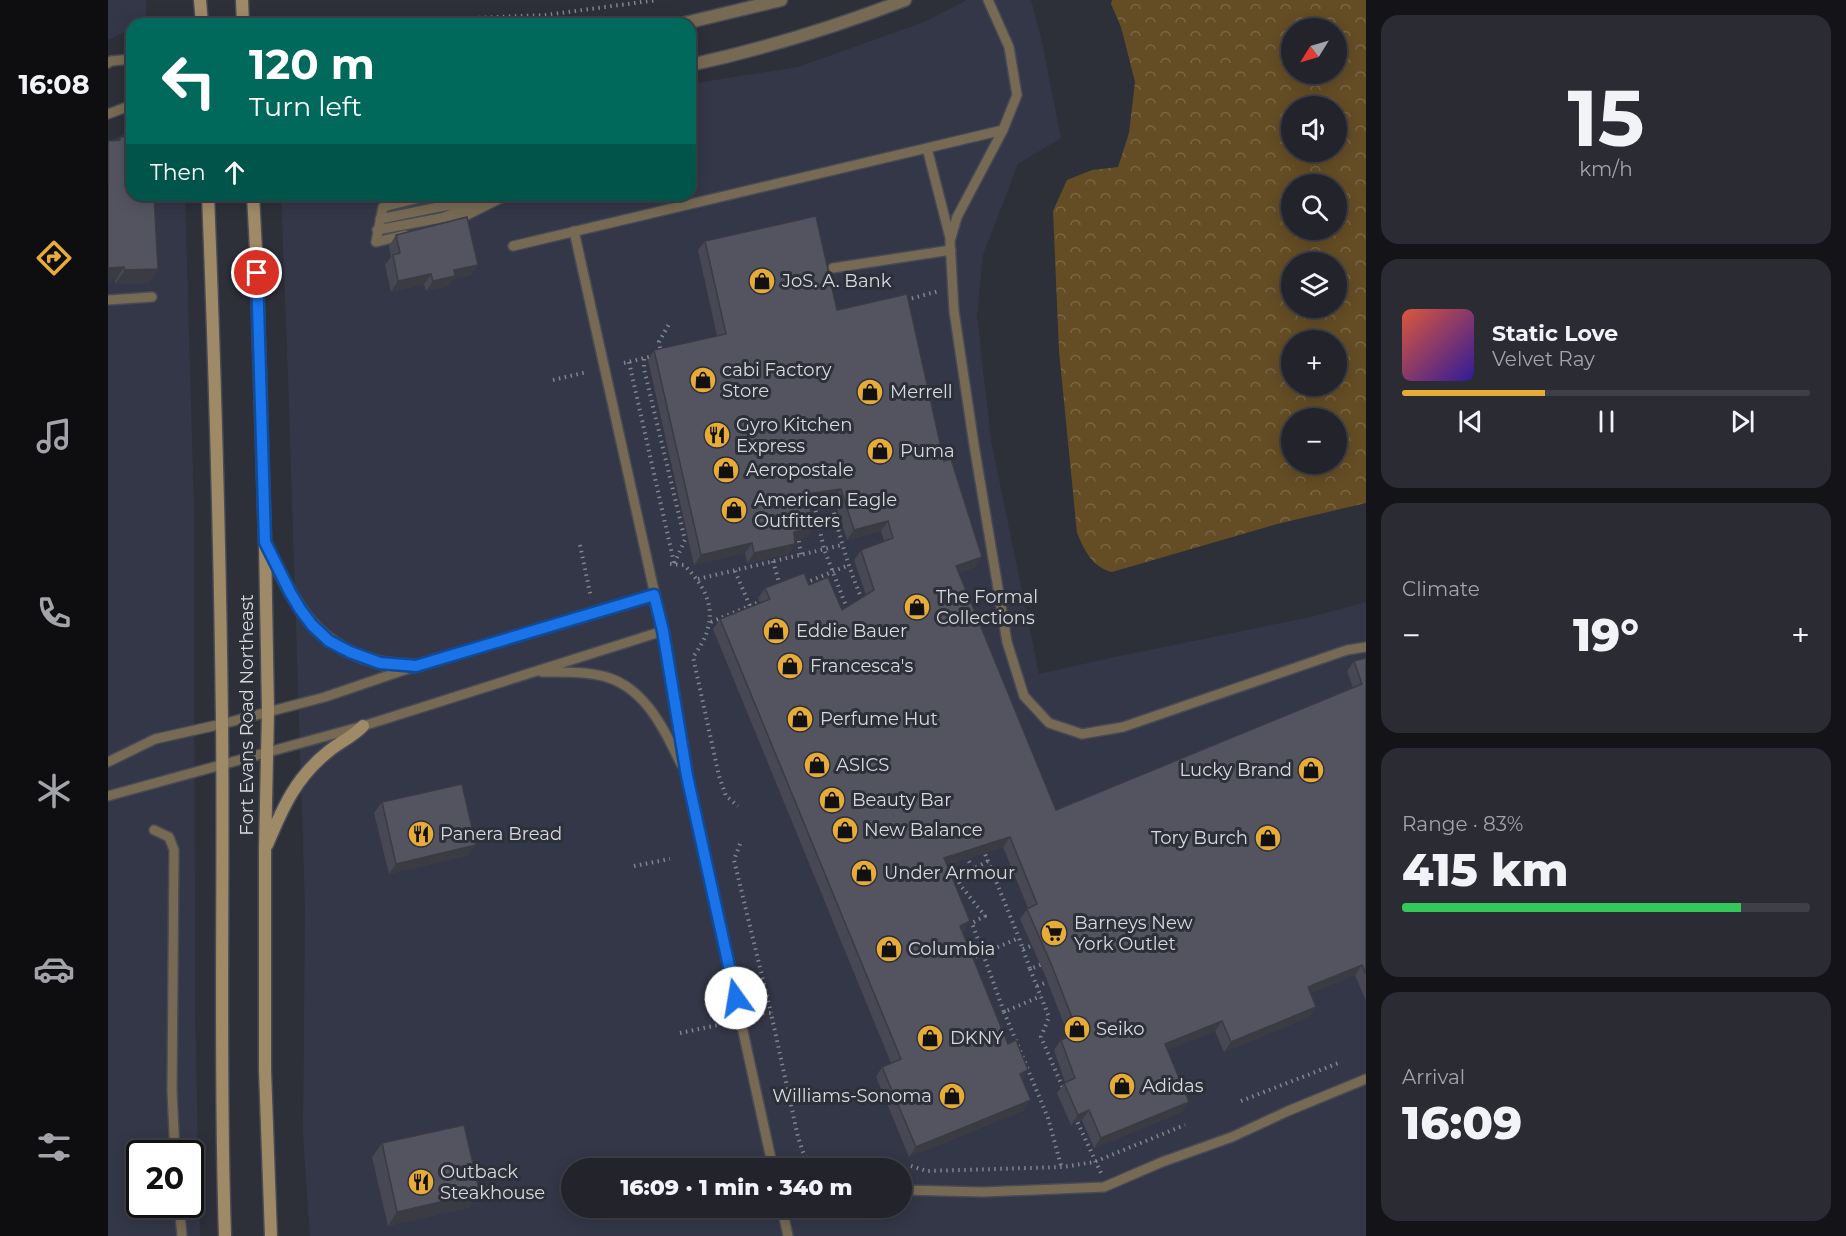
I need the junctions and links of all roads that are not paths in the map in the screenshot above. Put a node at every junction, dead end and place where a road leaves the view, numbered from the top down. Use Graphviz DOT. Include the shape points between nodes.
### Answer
graph roads {
  1 [pos="200,0"];
  2 [pos="242,0"];
  3 [pos="781,0"];
  4 [pos="905,0"];
  5 [pos="988,0"];
  6 [pos="202,18"];
  7 [pos="243,18"];
  8 [pos="696,20"];
  9 [pos="126,60"];
  10 [pos="109,61"];
  11 [pos="696,64"];
  12 [pos="126,107"];
  13 [pos="108,114"];
  14 [pos="1003,130"];
  15 [pos="927,148"];
  16 [pos="208,201"];
  17 [pos="253,201"];
  18 [pos="408,201"];
  19 [pos="480,201"];
  20 [pos="492,201"];
  21 [pos="495,201"];
  22 [pos="380,219"];
  23 [pos="377,230"];
  24 [pos="574,231"];
  25 [pos="513,246"];
  26 [pos="951,246"];
  27 [pos="833,268"];
  28 [pos="152,297"];
  29 [pos="108,300"];
  30 [pos="265,542"];
  31 [pos="654,595"];
  32 [pos="663,631"];
  33 [pos="1366,646"];
  34 [pos="416,666"];
  35 [pos="533,672"];
  36 [pos="268,711"];
  37 [pos="222,724"];
  38 [pos="363,726"];
  39 [pos="266,752"];
  40 [pos="108,762"];
  41 [pos="222,765"];
  42 [pos="687,776"];
  43 [pos="108,796"];
  44 [pos="154,830"];
  45 [pos="265,849"];
  46 [pos="1366,1079"];
  47 [pos="174,1140"];
  48 [pos="771,1158"];
  49 [pos="912,1190"];
  50 [pos="180,1218"];
  51 [pos="784,1218"];
  52 [pos="182,1236"];
  53 [pos="225,1236"];
  54 [pos="270,1236"];
  55 [pos="788,1236"];
  1 -- 6 [label="main road"];
  2 -- 7 [label="main road"];
  3 -- 8 [label="street"];
  4 -- 11 [label="street" via="802,37"];
  5 -- 14 [label="lane" via="1009,47 1017,95"];
  9 -- 10 [label="lane"];
  12 -- 13 [label="lane"];
  14 -- 15 [label="lane"];
  14 -- 26 [label="lane" via="957,217"];
  15 -- 24 [label="lane"];
  15 -- 26 [label="lane"];
  16 -- 37 [label="main road, Fort Evans Road Northeast"];
  17 -- 30 [label="main road, Fort Evans Road Northeast"];
  18 -- 22 [label="lane" via="383,207"];
  19 -- 22 [label="lane"];
  20 -- 23 [label="lane" via="441,218"];
  21 -- 23 [label="lane" via="445,226 376,242"];
  22 -- 23 [label="lane"];
  24 -- 25 [label="lane"];
  24 -- 31 [label="lane"];
  26 -- 27 [label="lane"];
  26 -- 33 [label="lane" via="954,311 1007,642 1024,696 1049,723 1082,735 1123,727"];
  28 -- 29 [label="lane"];
  30 -- 34 [label="main road" via="300,609 329,641 380,663"];
  30 -- 36 [label="main road, Fort Evans Road Northeast"];
  31 -- 32 [label="lane"];
  31 -- 34 [label="lane"];
  32 -- 35 [label="lane"];
  32 -- 42 [label="lane"];
  34 -- 36 [label="lane" via="325,697"];
  35 -- 38 [label="lane"];
  35 -- 42 [label="lane" via="599,675 621,682 642,699 662,724"];
  36 -- 37 [label="lane"];
  36 -- 39 [label="main road, Fort Evans Road Northeast"];
  37 -- 40 [label="lane" via="155,739"];
  37 -- 41 [label="main road, Fort Evans Road Northeast"];
  38 -- 39 [label="lane"];
  38 -- 45 [label="main road" via="304,774"];
  39 -- 41 [label="lane"];
  39 -- 45 [label="main road, Fort Evans Road Northeast"];
  41 -- 43 [label="lane"];
  41 -- 53 [label="main road, Fort Evans Road Northeast" via="221,1119"];
  42 -- 48 [label="lane"];
  44 -- 47 [label="lane" via="169,837 174,850"];
  45 -- 54 [label="main road, Fort Evans Road Northeast"];
  46 -- 49 [label="lane" via="1107,1186 983,1192"];
  50 -- 52 [label="lane"];
  51 -- 55 [label="lane"];
}
